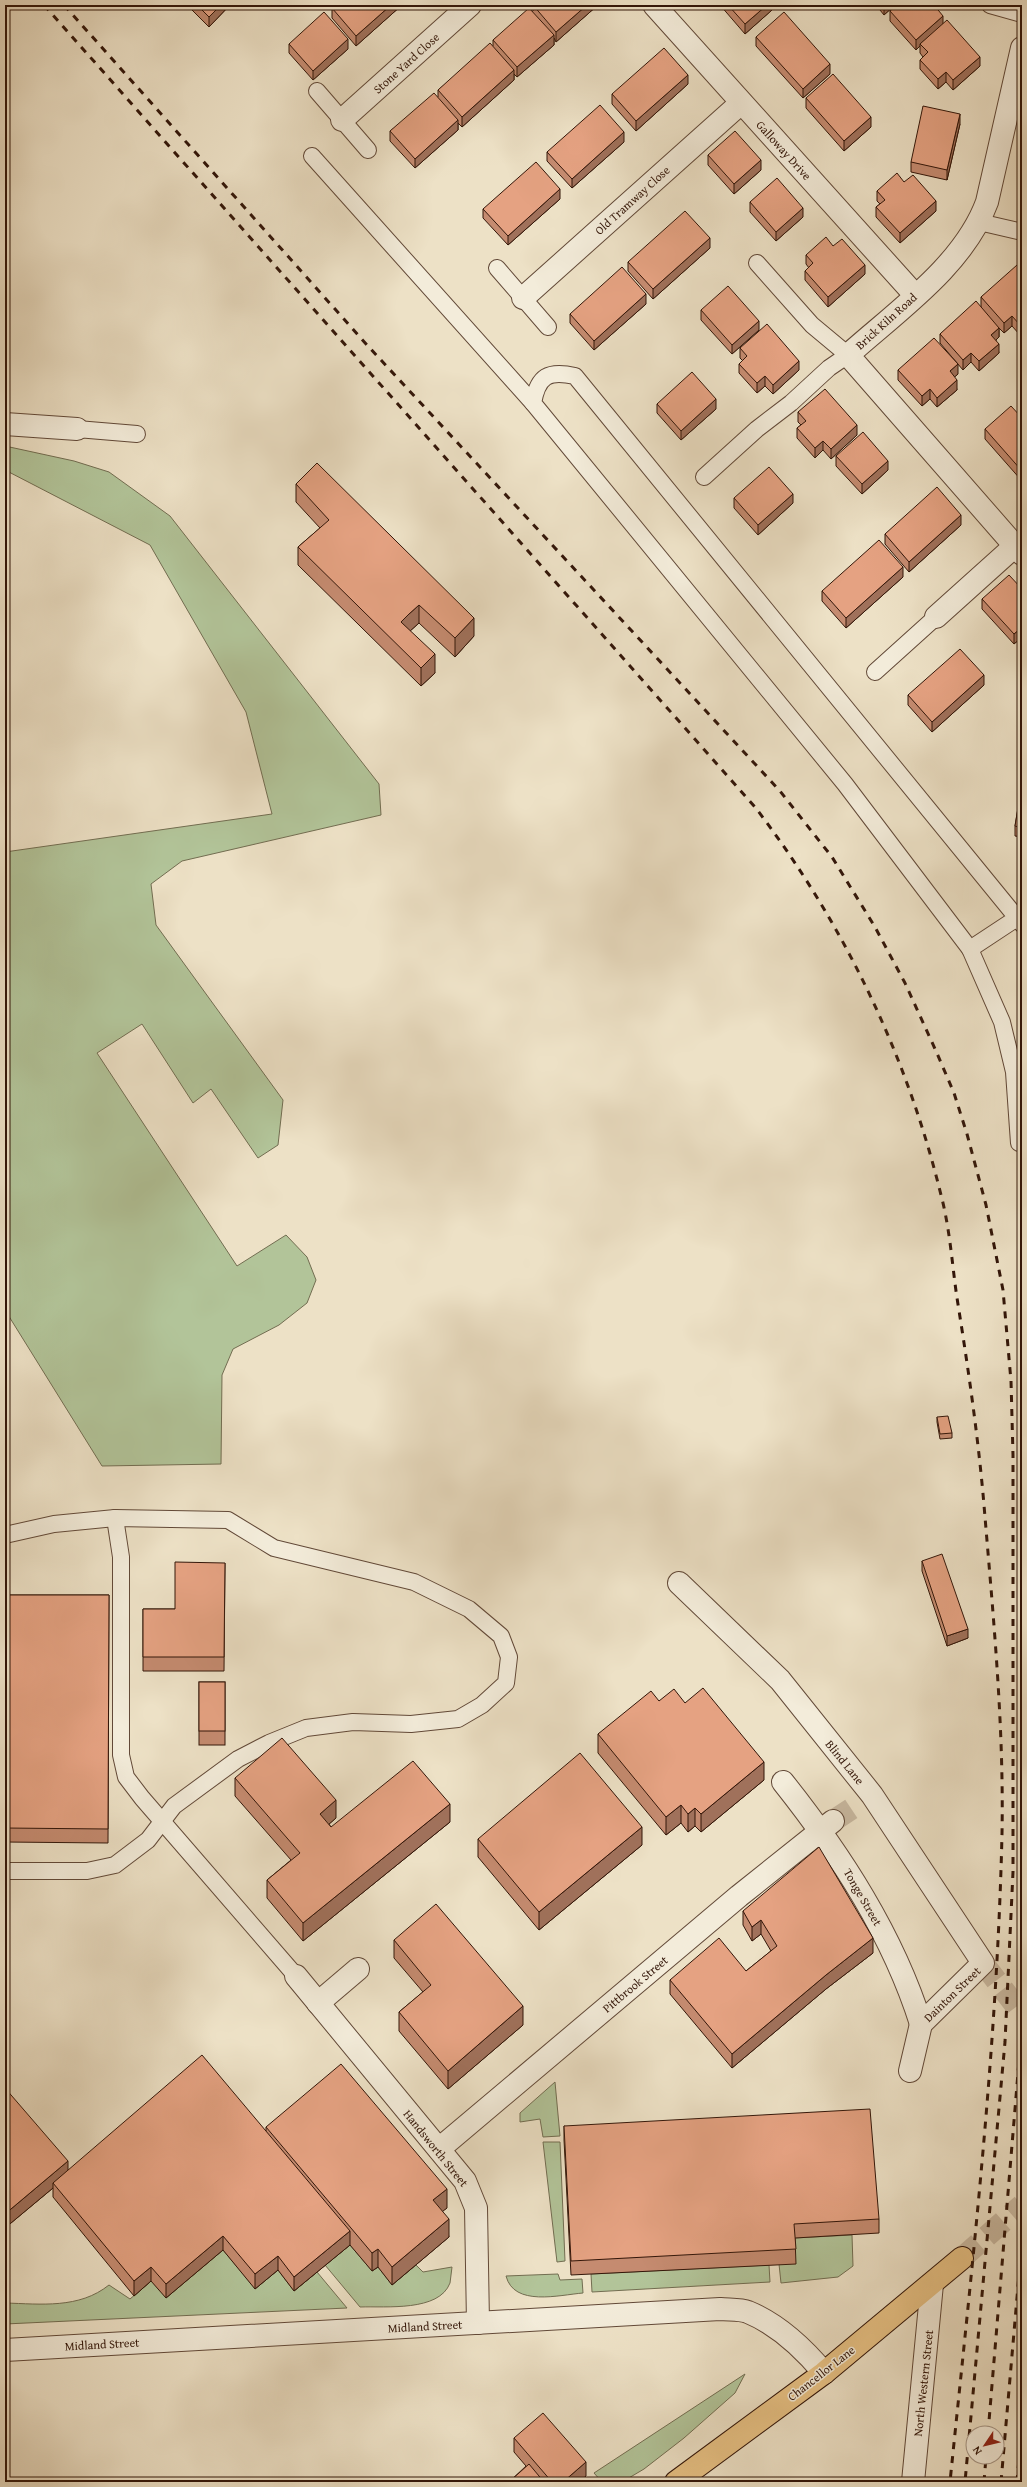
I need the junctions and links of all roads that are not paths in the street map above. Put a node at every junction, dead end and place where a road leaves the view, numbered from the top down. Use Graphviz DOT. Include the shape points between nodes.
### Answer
graph roads {
  1 [pos="470,5"];
  2 [pos="654,5"];
  3 [pos="990,5"];
  4 [pos="1022,14"];
  5 [pos="1022,48"];
  6 [pos="317,91"];
  7 [pos="741,103"];
  8 [pos="342,120"];
  9 [pos="368,150"];
  10 [pos="312,156"];
  11 [pos="979,222"];
  12 [pos="1022,232"];
  13 [pos="757,263"];
  14 [pos="497,268"];
  15 [pos="914,295"];
  16 [pos="522,298"];
  17 [pos="548,327"];
  18 [pos="848,355"];
  19 [pos="533,403"];
  20 [pos="5,424"];
  21 [pos="77,429"];
  22 [pos="137,434"];
  23 [pos="704,477"];
  24 [pos="1018,550"];
  25 [pos="936,617"];
  26 [pos="875,672"];
  27 [pos="1019,921"];
  28 [pos="970,949"];
  29 [pos="1019,1143"];
  30 [pos="115,1518"];
  31 [pos="5,1535"];
  32 [pos="679,1583"];
  33 [pos="784,1782"];
  34 [pos="162,1822"];
  35 [pos="827,1825"];
  36 [pos="5,1871"];
  37 [pos="983,1963"];
  38 [pos="358,1969"];
  39 [pos="296,1976"];
  40 [pos="318,2003"];
  41 [pos="921,2024"];
  42 [pos="910,2071"];
  43 [pos="439,2150"];
  44 [pos="962,2258"];
  45 [pos="932,2284"];
  46 [pos="478,2323"];
  47 [pos="5,2350"];
  48 [pos="824,2373"];
  49 [pos="676,2482"];
  50 [pos="913,2482"];
  1 -- 8 [label="street, Stone Yard Close"];
  2 -- 7 [label="street, Galloway Drive"];
  3 -- 4 [label="lane"];
  5 -- 11 [label="street, Brick Kiln Road" via="987,202"];
  6 -- 8 [label="lane"];
  7 -- 15 [label="street, Galloway Drive"];
  7 -- 16 [label="street, Old Tramway Close"];
  8 -- 9 [label="lane"];
  10 -- 19 [label="lane"];
  11 -- 12 [label="lane"];
  11 -- 15 [label="street, Brick Kiln Road" via="954,259"];
  13 -- 18 [label="lane" via="812,325"];
  14 -- 16 [label="lane"];
  15 -- 18 [label="street, Brick Kiln Road"];
  16 -- 17 [label="lane"];
  18 -- 23 [label="lane" via="829,368"];
  18 -- 24 [label="street, Brick Kiln Road"];
  19 -- 27 [label="lane" via="536,387 546,376 560,373 575,376"];
  19 -- 28 [label="lane" via="845,784"];
  20 -- 21 [label="street"];
  21 -- 22 [label="lane"];
  24 -- 25 [label="street"];
  25 -- 26 [label="lane"];
  27 -- 28 [label="lane"];
  28 -- 29 [label="lane" via="1002,1022 1014,1072"];
  30 -- 31 [label="lane" via="54,1524"];
  30 -- 34 [label="lane" via="121,1557 121,1755 126,1776"];
  30 -- 34 [label="lane" via="228,1520 274,1548 414,1582 468,1610 500,1636 509,1657 506,1683 482,1705 458,1719 410,1724 353,1722 306,1728 238,1759 174,1806"];
  32 -- 37 [label="street, Blind Lane" via="780,1680"];
  33 -- 35 [label="street, Tonge Street"];
  34 -- 36 [label="lane" via="148,1840 115,1865 87,1871"];
  34 -- 39 [label="lane"];
  35 -- 41 [label="street, Tonge Street" via="838,1854 888,1941"];
  35 -- 43 [label="street, Pittbrook Street"];
  37 -- 41 [label="street, Dainton Street"];
  38 -- 40 [label="street"];
  39 -- 40 [label="street, Handsworth Street"];
  40 -- 43 [label="street, Handsworth Street"];
  41 -- 42 [label="street, Dainton Street"];
  43 -- 46 [label="street, Handsworth Street" via="465,2181 476,2208"];
  44 -- 45 [label="highway, Chancellor Lane"];
  45 -- 48 [label="highway, Chancellor Lane"];
  45 -- 50 [label="street, North Western Street"];
  46 -- 47 [label="street, Midland Street"];
  46 -- 48 [label="street, Midland Street" via="720,2309 747,2312 776,2329 808,2354"];
  48 -- 49 [label="highway, Chancellor Lane"];
}
